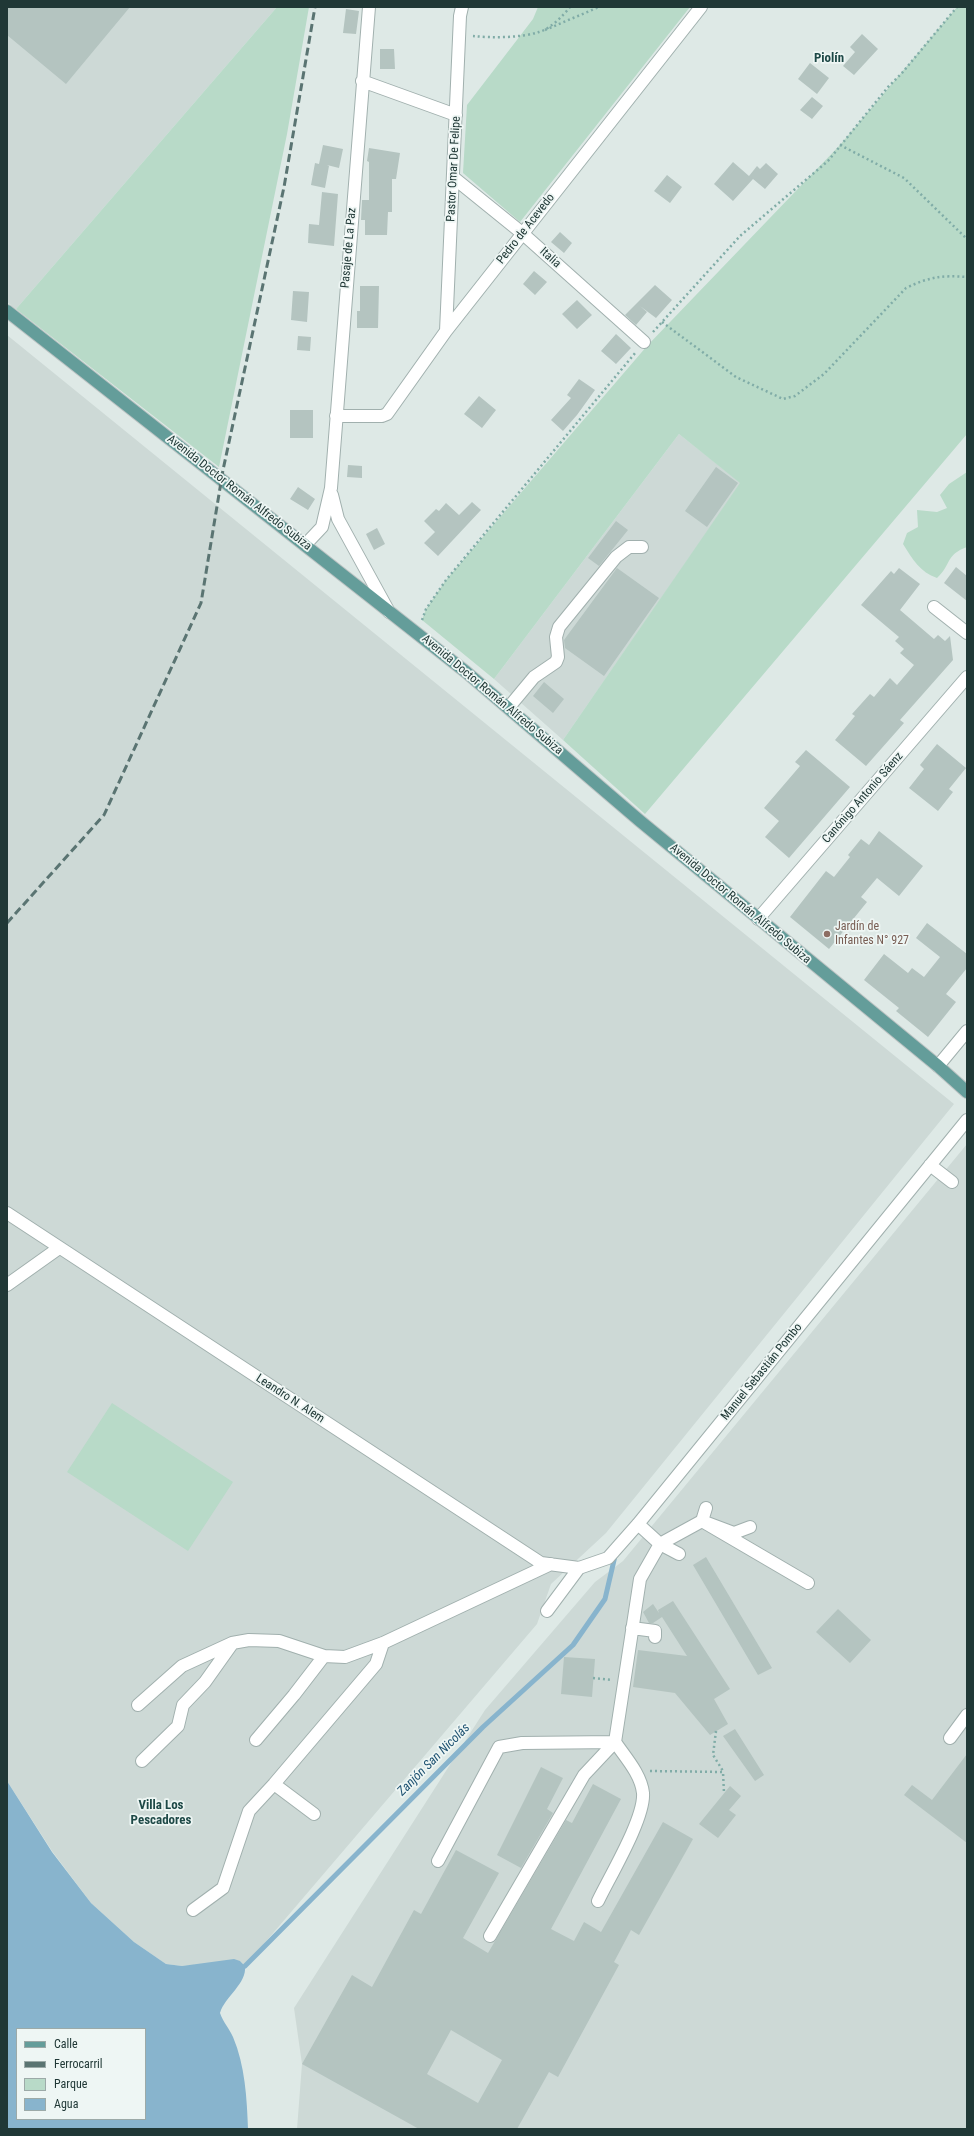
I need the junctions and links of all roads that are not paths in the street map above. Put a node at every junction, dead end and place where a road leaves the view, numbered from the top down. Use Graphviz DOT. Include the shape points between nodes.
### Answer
graph roads {
  1 [pos="368,7"];
  2 [pos="462,7"];
  3 [pos="701,7"];
  4 [pos="362,81"];
  5 [pos="456,116"];
  6 [pos="454,178"];
  7 [pos="522,233"];
  8 [pos="8,315"];
  9 [pos="446,331"];
  10 [pos="644,342"];
  11 [pos="336,416"];
  12 [pos="331,488"];
  13 [pos="305,545"];
  14 [pos="642,547"];
  15 [pos="934,607"];
  16 [pos="389,612"];
  17 [pos="967,633"];
  18 [pos="967,676"];
  19 [pos="509,707"];
  20 [pos="758,919"];
  21 [pos="967,1031"];
  22 [pos="938,1066"];
  23 [pos="967,1092"];
  24 [pos="967,1120"];
  25 [pos="930,1165"];
  26 [pos="952,1182"];
  27 [pos="7,1213"];
  28 [pos="59,1248"];
  29 [pos="7,1285"];
  30 [pos="706,1508"];
  31 [pos="702,1521"];
  32 [pos="638,1524"];
  33 [pos="750,1527"];
  34 [pos="660,1544"];
  35 [pos="679,1554"];
  36 [pos="551,1564"];
  37 [pos="580,1568"];
  38 [pos="808,1583"];
  39 [pos="547,1611"];
  40 [pos="632,1628"];
  41 [pos="655,1637"];
  42 [pos="383,1643"];
  43 [pos="232,1644"];
  44 [pos="324,1656"];
  45 [pos="138,1705"];
  46 [pos="967,1715"];
  47 [pos="950,1738"];
  48 [pos="256,1740"];
  49 [pos="615,1742"];
  50 [pos="142,1761"];
  51 [pos="274,1784"];
  52 [pos="314,1814"];
  53 [pos="438,1860"];
  54 [pos="598,1901"];
  55 [pos="193,1910"];
  56 [pos="490,1936"];
  1 -- 4 [label="street, Pasaje de La Paz"];
  2 -- 5 [label="street, Pastor Omar De Felipe"];
  3 -- 7 [label="street, Pedro de Acevedo"];
  4 -- 5 [label="street"];
  4 -- 11 [label="street, Pasaje de La Paz"];
  5 -- 6 [label="street, Pastor Omar De Felipe"];
  6 -- 7 [label="street, Italia"];
  6 -- 9 [label="street, Pastor Omar De Felipe"];
  7 -- 9 [label="street, Pedro de Acevedo"];
  7 -- 10 [label="street, Italia"];
  8 -- 13 [label="main road, Avenida Doctor Román Alfredo Subiza"];
  9 -- 11 [label="street, Pedro de Acevedo" via="387,414"];
  11 -- 12 [label="street, Pasaje de La Paz"];
  12 -- 13 [label="street, Pasaje de La Paz" via="322,527"];
  12 -- 16 [label="street, Pasaje de La Paz" via="338,519"];
  13 -- 16 [label="main road, Avenida Doctor Román Alfredo Subiza"];
  14 -- 19 [label="street" via="629,548 616,557 559,627 556,637 556,662 534,677"];
  15 -- 17 [label="street"];
  16 -- 19 [label="main road, Avenida Doctor Román Alfredo Subiza"];
  18 -- 20 [label="street, Canónigo Antonio Sáenz"];
  19 -- 20 [label="main road, Avenida Doctor Román Alfredo Subiza"];
  20 -- 22 [label="main road, Avenida Doctor Román Alfredo Subiza"];
  21 -- 22 [label="street"];
  22 -- 23 [label="main road, Avenida Doctor Román Alfredo Subiza"];
  24 -- 25 [label="street, Manuel Sebastián Pombo"];
  25 -- 26 [label="street"];
  25 -- 32 [label="street, Manuel Sebastián Pombo"];
  27 -- 28 [label="street, Leandro N. Alem"];
  28 -- 29 [label="street"];
  28 -- 36 [label="street, Leandro N. Alem" via="541,1563"];
  30 -- 31 [label="street"];
  31 -- 33 [label="street" via="734,1533"];
  31 -- 34 [label="street"];
  31 -- 38 [label="street"];
  32 -- 34 [label="street"];
  32 -- 37 [label="street, Manuel Sebastián Pombo" via="608,1558"];
  34 -- 35 [label="street"];
  34 -- 40 [label="street" via="640,1579"];
  36 -- 37 [label="street, Leandro N. Alem"];
  36 -- 42 [label="street"];
  37 -- 39 [label="street"];
  40 -- 41 [label="street" via="655,1631"];
  40 -- 49 [label="street"];
  42 -- 44 [label="street" via="345,1657"];
  42 -- 51 [label="street" via="376,1664"];
  43 -- 44 [label="street" via="249,1640 279,1641"];
  43 -- 45 [label="street" via="182,1666"];
  43 -- 50 [label="street" via="205,1682 183,1705 178,1726"];
  44 -- 48 [label="street"];
  46 -- 47 [label="street"];
  49 -- 53 [label="street" via="522,1743 498,1747"];
  49 -- 54 [label="street" via="635,1771 643,1793 641,1814"];
  49 -- 56 [label="street" via="584,1775"];
  51 -- 52 [label="street"];
  51 -- 55 [label="street" via="249,1810 223,1888"];
}
